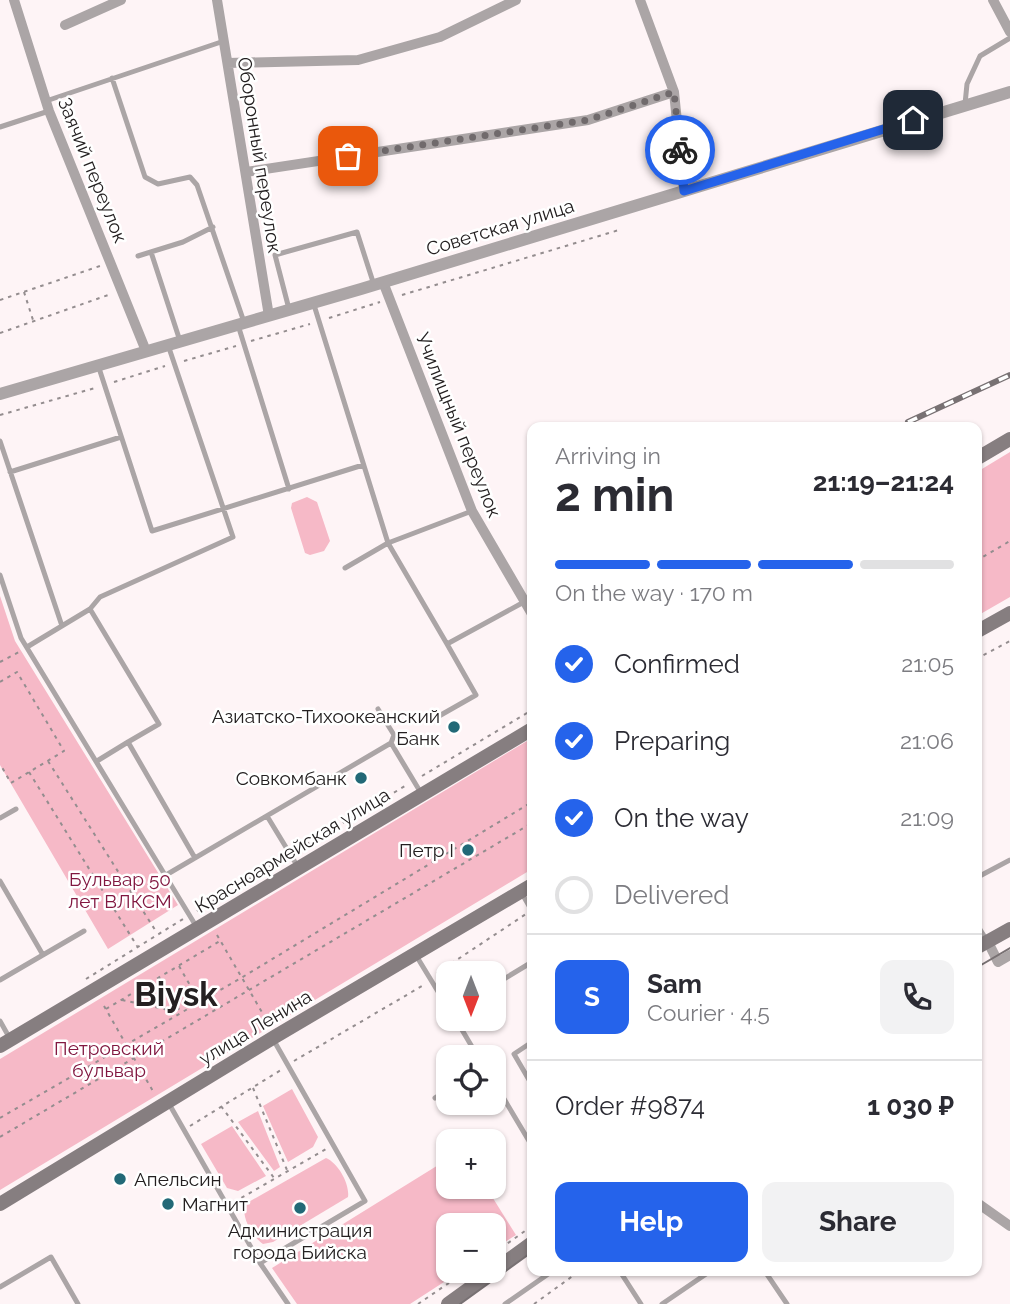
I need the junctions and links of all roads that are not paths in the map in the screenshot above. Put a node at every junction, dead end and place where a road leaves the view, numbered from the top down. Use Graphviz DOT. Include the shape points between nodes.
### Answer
graph roads {
  1 [pos="14,0"];
  2 [pos="121,0"];
  3 [pos="217,0"];
  4 [pos="516,0"];
  5 [pos="640,0"];
  6 [pos="993,0"];
  7 [pos="65,25"];
  8 [pos="1010,32"];
  9 [pos="1010,38"];
  10 [pos="224,41"];
  11 [pos="228,63"];
  12 [pos="112,78"];
  13 [pos="674,92"];
  14 [pos="1010,92"];
  15 [pos="965,104"];
  16 [pos="48,106"];
  17 [pos="0,127"];
  18 [pos="246,172"];
  19 [pos="684,191"];
  20 [pos="213,227"];
  21 [pos="151,252"];
  22 [pos="138,256"];
  23 [pos="379,284"];
  24 [pos="313,303"];
  25 [pos="290,310"];
  26 [pos="269,316"];
  27 [pos="241,324"];
  28 [pos="174,343"];
  29 [pos="146,351"];
  30 [pos="98,365"];
  31 [pos="0,394"];
  32 [pos="121,437"];
  33 [pos="1010,439"];
  34 [pos="0,441"];
  35 [pos="982,456"];
  36 [pos="363,466"];
  37 [pos="10,472"];
  38 [pos="289,489"];
  39 [pos="223,509"];
  40 [pos="472,511"];
  41 [pos="388,543"];
  42 [pos="345,568"];
  43 [pos="0,575"];
  44 [pos="525,602"];
  45 [pos="527,605"];
  46 [pos="90,609"];
  47 [pos="1010,613"];
  48 [pos="62,626"];
  49 [pos="982,629"];
  50 [pos="447,644"];
  51 [pos="27,648"];
  52 [pos="379,709"];
  53 [pos="432,720"];
  54 [pos="527,732"];
  55 [pos="128,742"];
  56 [pos="391,743"];
  57 [pos="96,761"];
  58 [pos="422,795"];
  59 [pos="16,809"];
  60 [pos="267,816"];
  61 [pos="0,818"];
  62 [pos="195,858"];
  63 [pos="1010,860"];
  64 [pos="299,870"];
  65 [pos="166,875"];
  66 [pos="982,875"];
  67 [pos="0,881"];
  68 [pos="526,889"];
  69 [pos="197,929"];
  70 [pos="1010,929"];
  71 [pos="84,931"];
  72 [pos="982,945"];
  73 [pos="43,955"];
  74 [pos="1010,955"];
  75 [pos="416,956"];
  76 [pos="527,965"];
  77 [pos="506,978"];
  78 [pos="0,980"];
  79 [pos="436,989"];
  80 [pos="0,1021"];
  81 [pos="273,1038"];
  82 [pos="5,1043"];
  83 [pos="527,1045"];
  84 [pos="527,1076"];
  85 [pos="168,1101"];
  86 [pos="506,1102"];
  87 [pos="527,1138"];
  88 [pos="0,1204"];
  89 [pos="982,1206"];
  90 [pos="1010,1227"];
  91 [pos="527,1247"];
  92 [pos="260,1263"];
  93 [pos="545,1276"];
  94 [pos="623,1276"];
  95 [pos="703,1276"];
  96 [pos="768,1276"];
  97 [pos="0,1287"];
  98 [pos="78,1304"];
  99 [pos="288,1304"];
  100 [pos="448,1304"];
  101 [pos="505,1304"];
  102 [pos="641,1304"];
  103 [pos="662,1304"];
  104 [pos="787,1304"];
  1 -- 16 [label="street, Заячий переулок"];
  2 -- 7 [label="street"];
  3 -- 10 [label="street, Оборонный переулок"];
  4 -- 11 [label="street" via="440,37 358,60"];
  5 -- 13 [label="street"];
  6 -- 8 [label="street"];
  9 -- 15 [label="lane" via="980,56 967,84"];
  10 -- 11 [label="street, Оборонный переулок"];
  10 -- 12 [label="lane"];
  11 -- 18 [label="street, Оборонный переулок"];
  12 -- 16 [label="lane"];
  12 -- 20 [label="lane" via="145,177 158,184 190,177"];
  13 -- 18 [label="street" via="588,120"];
  13 -- 19 [label="street"];
  14 -- 15 [label="street, Советская улица"];
  15 -- 19 [label="street, Советская улица"];
  16 -- 17 [label="lane"];
  16 -- 29 [label="street, Заячий переулок"];
  18 -- 26 [label="street, Оборонный переулок"];
  19 -- 23 [label="street, Советская улица"];
  20 -- 21 [label="lane" via="183,243"];
  20 -- 27 [label="lane"];
  21 -- 22 [label="lane"];
  21 -- 28 [label="lane"];
  23 -- 24 [label="street, Советская улица"];
  23 -- 25 [label="lane" via="357,232 275,255"];
  23 -- 40 [label="street, Училищный переулок" via="389,299"];
  24 -- 25 [label="street, Советская улица"];
  24 -- 36 [label="lane"];
  25 -- 26 [label="street, Советская улица"];
  26 -- 27 [label="street, Советская улица"];
  27 -- 28 [label="street, Советская улица"];
  27 -- 38 [label="lane"];
  28 -- 29 [label="street, Советская улица"];
  28 -- 39 [label="lane" via="174,364"];
  29 -- 30 [label="street, Советская улица"];
  30 -- 31 [label="street, Советская улица"];
  30 -- 32 [label="lane"];
  32 -- 37 [label="lane"];
  32 -- 39 [label="lane" via="152,531"];
  33 -- 35 [label="main road"];
  34 -- 37 [label="lane"];
  36 -- 38 [label="lane"];
  36 -- 41 [label="lane"];
  37 -- 48 [label="lane"];
  38 -- 39 [label="lane"];
  39 -- 46 [label="lane" via="233,537 100,597"];
  40 -- 41 [label="lane"];
  40 -- 44 [label="street, Училищный переулок"];
  41 -- 42 [label="lane"];
  41 -- 50 [label="lane"];
  43 -- 51 [label="lane"];
  44 -- 45 [label="street, Училищный переулок"];
  44 -- 50 [label="lane"];
  46 -- 48 [label="lane"];
  46 -- 55 [label="lane" via="159,724"];
  47 -- 49 [label="main road"];
  48 -- 51 [label="lane"];
  50 -- 53 [label="lane" via="476,695"];
  51 -- 57 [label="lane"];
  52 -- 56 [label="lane" via="394,734"];
  54 -- 58 [label="main road, Красноармейская улица"];
  55 -- 57 [label="lane"];
  55 -- 62 [label="lane"];
  56 -- 58 [label="lane"];
  56 -- 60 [label="lane"];
  57 -- 65 [label="lane"];
  58 -- 64 [label="main road, Красноармейская улица"];
  59 -- 61 [label="lane"];
  60 -- 62 [label="lane"];
  60 -- 64 [label="lane"];
  62 -- 65 [label="lane"];
  63 -- 66 [label="lane"];
  64 -- 69 [label="main road, Красноармейская улица"];
  65 -- 69 [label="lane"];
  67 -- 73 [label="lane"];
  68 -- 75 [label="main road, улица Ленина"];
  69 -- 82 [label="main road, Красноармейская улица"];
  70 -- 72 [label="main road"];
  71 -- 73 [label="lane"];
  72 -- 74 [label="street" via="998,962"];
  73 -- 78 [label="lane"];
  75 -- 79 [label="lane"];
  75 -- 81 [label="main road, улица Ленина"];
  76 -- 77 [label="lane"];
  80 -- 82 [label="lane"];
  81 -- 85 [label="main road, улица Ленина"];
  81 -- 92 [label="lane" via="365,1201"];
  83 -- 84 [label="lane" via="514,1054"];
  85 -- 88 [label="main road, улица Ленина"];
  85 -- 92 [label="lane"];
  86 -- 87 [label="lane"];
  89 -- 90 [label="street"];
  91 -- 100 [label="main road"];
  92 -- 99 [label="lane"];
  93 -- 101 [label="lane"];
  94 -- 102 [label="lane"];
  95 -- 103 [label="lane"];
  96 -- 104 [label="lane"];
  97 -- 98 [label="lane" via="51,1257"];
}
